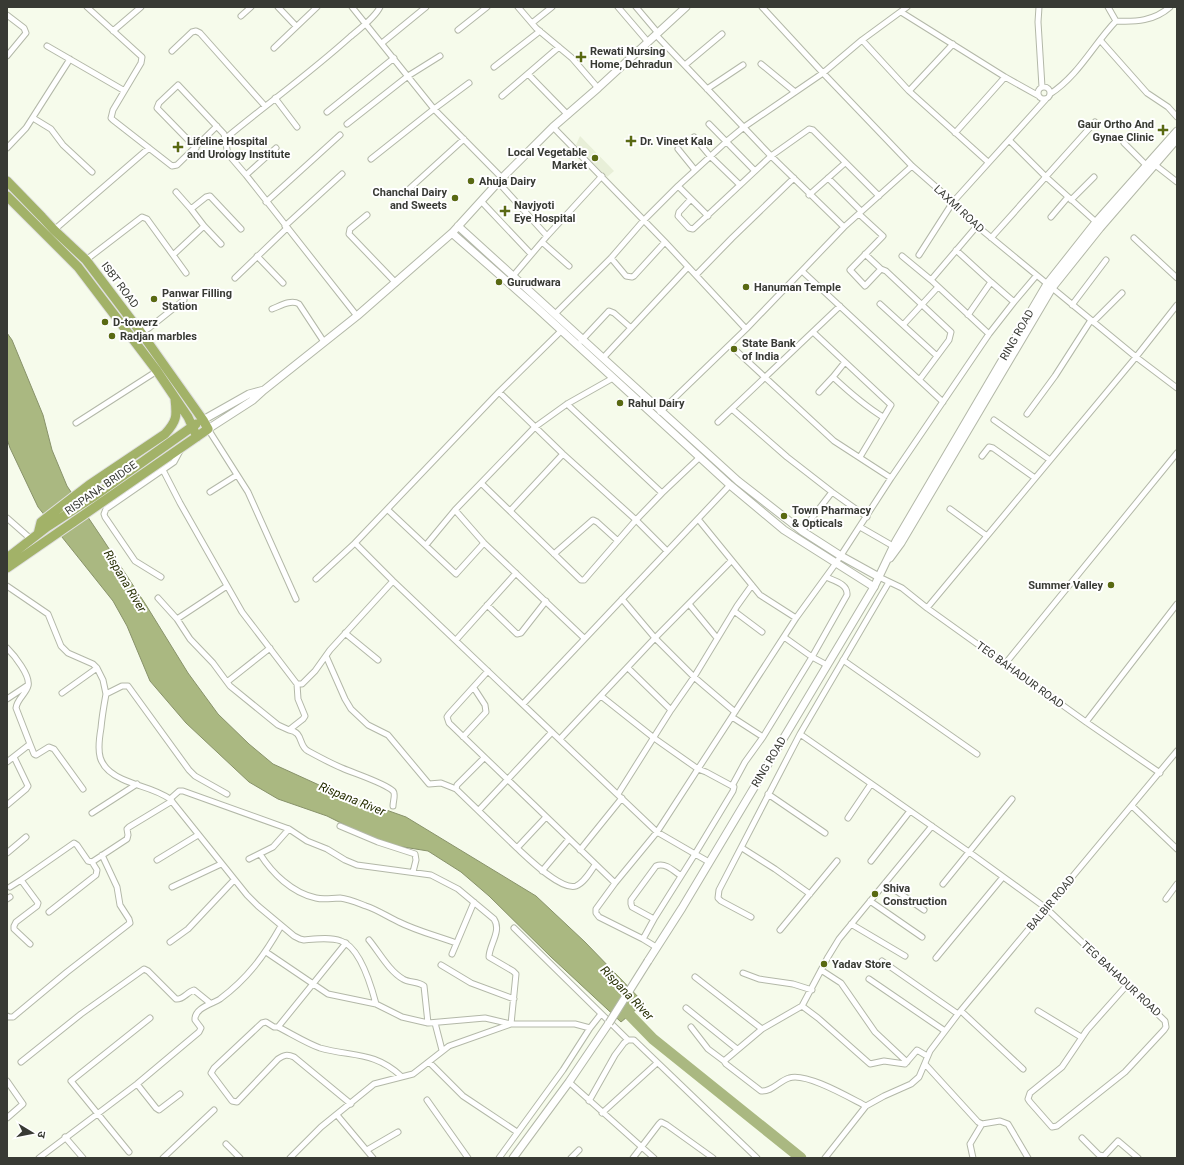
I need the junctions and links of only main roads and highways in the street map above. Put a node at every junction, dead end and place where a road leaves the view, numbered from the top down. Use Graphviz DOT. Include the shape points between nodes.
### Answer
graph roads {
  1 [pos="686,7"];
  2 [pos="1177,131"];
  3 [pos="1177,139"];
  4 [pos="7,181"];
  5 [pos="7,196"];
  6 [pos="458,226"];
  7 [pos="452,233"];
  8 [pos="1050,286"];
  9 [pos="264,390"];
  10 [pos="175,398"];
  11 [pos="203,420"];
  12 [pos="192,426"];
  13 [pos="208,429"];
  14 [pos="197,438"];
  15 [pos="46,523"];
  16 [pos="7,558"];
  17 [pos="887,561"];
  18 [pos="7,568"];
  19 [pos="879,577"];
  20 [pos="874,587"];
  21 [pos="513,1158"];
  1 -- 6 [label="main road" via="554,127"];
  2 -- 8 [label="main road, RING ROAD" via="1096,222"];
  3 -- 8 [label="main road, RING ROAD"];
  4 -- 11 [label="highway, ISBT ROAD" via="86,260"];
  5 -- 10 [label="highway" via="78,267"];
  6 -- 7 [label="main road"];
  6 -- 19 [label="main road" via="738,481 802,531"];
  7 -- 9 [label="main road" via="357,316"];
  7 -- 20 [label="main road" via="730,485 784,530"];
  8 -- 17 [label="main road, RING ROAD" via="893,546"];
  8 -- 17 [label="main road, RING ROAD" via="901,544"];
  9 -- 11 [label="main road" via="249,394"];
  9 -- 13 [label="main road"];
  10 -- 12 [label="highway"];
  10 -- 15 [label="highway" via="175,422 165,434 90,485"];
  11 -- 12 [label="highway, RISPANA BRIDGE"];
  11 -- 13 [label="highway, ISBT ROAD"];
  12 -- 14 [label="highway"];
  12 -- 15 [label="highway, RISPANA BRIDGE" via="94,496"];
  13 -- 14 [label="highway"];
  14 -- 18 [label="highway, RISPANA BRIDGE"];
  15 -- 16 [label="highway" via="34,537"];
  17 -- 19 [label="main road, RING ROAD"];
  19 -- 20 [label="main road, RING ROAD"];
  20 -- 21 [label="main road, RING ROAD, bridge" via="682,908 609,1023"];
}
